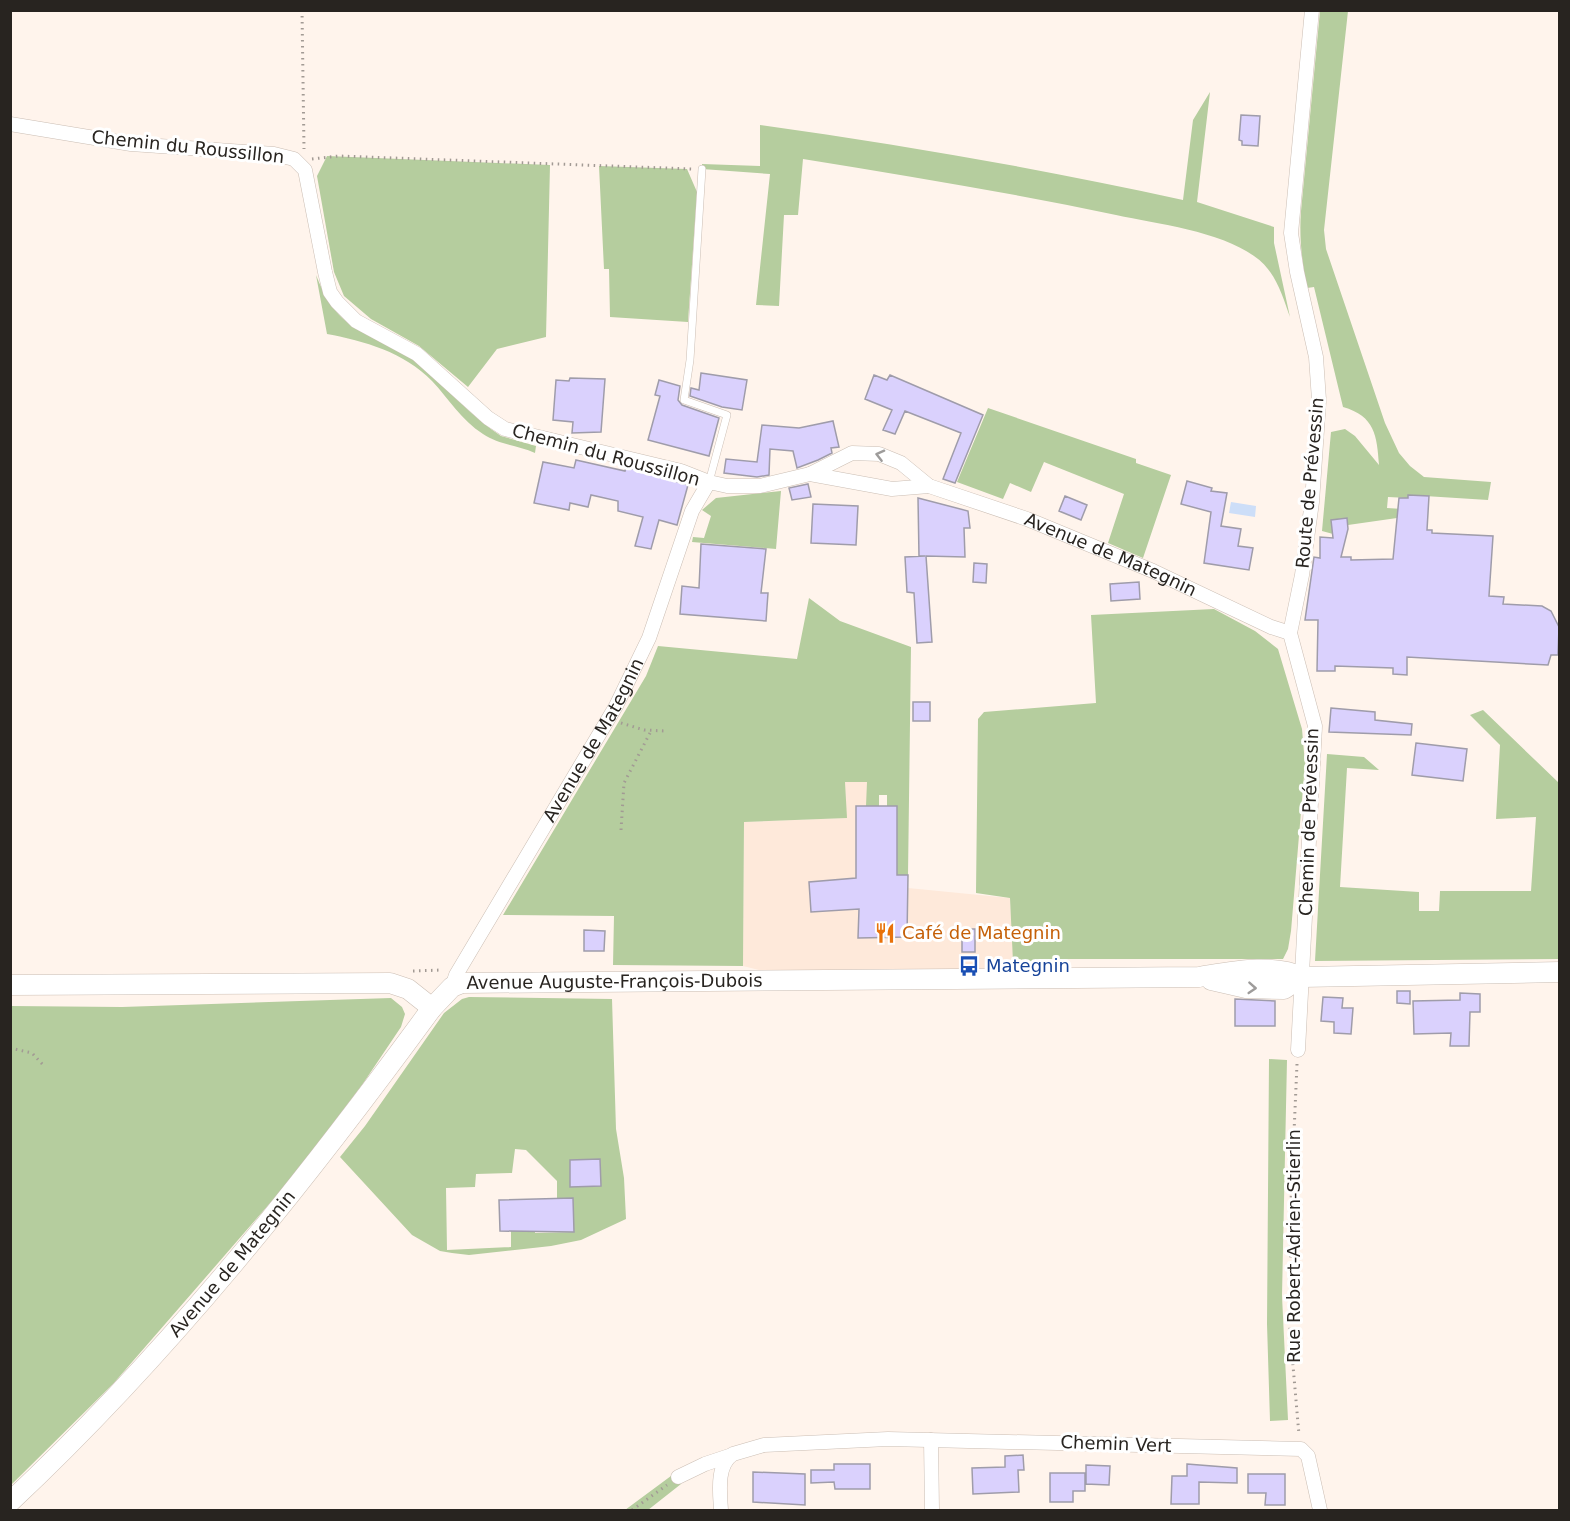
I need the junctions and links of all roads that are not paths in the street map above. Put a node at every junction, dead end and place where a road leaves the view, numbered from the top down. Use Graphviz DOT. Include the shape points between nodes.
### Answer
graph roads {
  1 [pos="1312,10"];
  2 [pos="10,124"];
  3 [pos="702,169"];
  4 [pos="810,474"];
  5 [pos="710,482"];
  6 [pos="929,486"];
  7 [pos="1290,633"];
  8 [pos="1560,972"];
  9 [pos="1302,977"];
  10 [pos="10,985"];
  11 [pos="452,987"];
  12 [pos="432,1008"];
  13 [pos="1298,1050"];
  14 [pos="931,1440"];
  15 [pos="729,1456"];
  16 [pos="678,1477"];
  17 [pos="10,1502"];
  18 [pos="721,1510"];
  19 [pos="932,1510"];
  20 [pos="1320,1510"];
  1 -- 7 [label="street, Route de Prévessin" via="1292,233 1318,377 1318,435 1304,562"];
  2 -- 5 [label="street, Chemin du Roussillon" via="131,144 274,154 299,162 307,175 330,292 356,321 417,354 505,429 681,471"];
  3 -- 5 [label="lane, Avenue de Mategnin" via="684,400 727,415"];
  4 -- 5 [label="street, Avenue de Mategnin" via="760,486"];
  4 -- 6 [label="street, Avenue de Mategnin" via="892,489"];
  6 -- 4 [label="street, Avenue de Mategnin, one-way" via="901,463 869,452 852,453"];
  5 -- 11 [label="street, Avenue de Mategnin" via="692,511 649,638 608,719"];
  6 -- 7 [label="street, Avenue de Mategnin" via="1027,519"];
  7 -- 9 [label="street, Chemin de Prévessin" via="1315,726"];
  8 -- 9 [label="main road, Avenue Auguste-François-Dubois"];
  9 -- 11 [label="main road, Avenue Auguste-François-Dubois" via="1284,989 1246,988 1199,976 483,982"];
  9 -- 13 [label="street"];
  10 -- 12 [label="main road" via="390,983 408,989"];
  11 -- 12 [label="main road, Avenue Auguste-François-Dubois"];
  12 -- 17 [label="main road, Avenue de Mategnin" via="254,1241 130,1380"];
  14 -- 15 [label="street, Chemin Vert" via="764,1445"];
  14 -- 19 [label="street"];
  14 -- 20 [label="street, Chemin Vert" via="1301,1449 1308,1456"];
  15 -- 16 [label="street, Chemin Vert"];
  15 -- 18 [label="street" via="720,1478"];
}
